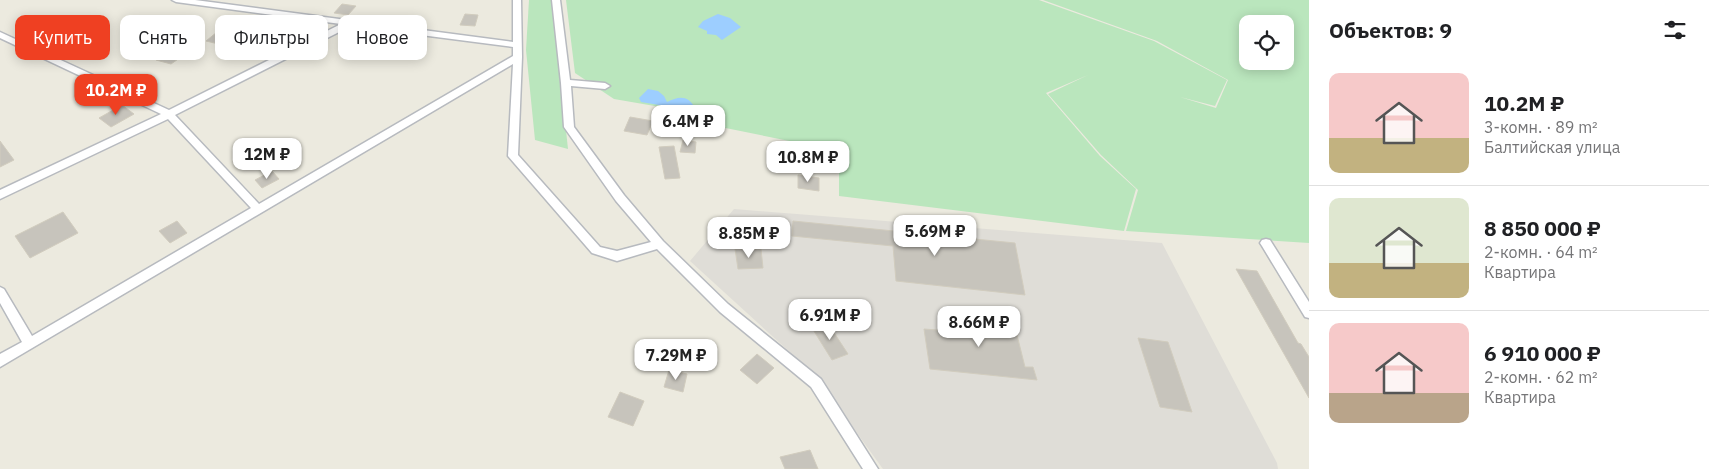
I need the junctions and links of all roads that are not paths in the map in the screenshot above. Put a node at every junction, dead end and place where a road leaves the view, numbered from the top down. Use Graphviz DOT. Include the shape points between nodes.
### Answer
graph roads {
  1 [pos="176,0"];
  2 [pos="517,0"];
  3 [pos="556,0"];
  4 [pos="338,23"];
  5 [pos="338,29"];
  6 [pos="0,35"];
  7 [pos="427,37"];
  8 [pos="517,51"];
  9 [pos="566,83"];
  10 [pos="605,86"];
  11 [pos="169,114"];
  12 [pos="0,195"];
  13 [pos="258,208"];
  14 [pos="1266,243"];
  15 [pos="659,244"];
  16 [pos="0,292"];
  17 [pos="1309,313"];
  18 [pos="30,344"];
  19 [pos="0,361"];
  20 [pos="871,469"];
  1 -- 4 [label="street"];
  2 -- 8 [label="street"];
  3 -- 9 [label="street"];
  5 -- 11 [label="street"];
  6 -- 11 [label="street"];
  7 -- 8 [label="street"];
  8 -- 13 [label="street"];
  8 -- 15 [label="street" via="513,156 596,250 617,256"];
  9 -- 10 [label="street"];
  9 -- 15 [label="street" via="568,127 620,198"];
  11 -- 12 [label="street"];
  11 -- 13 [label="street"];
  13 -- 18 [label="street"];
  14 -- 17 [label="street"];
  15 -- 20 [label="street" via="724,308 816,383"];
  16 -- 18 [label="street"];
  18 -- 19 [label="street"];
}
